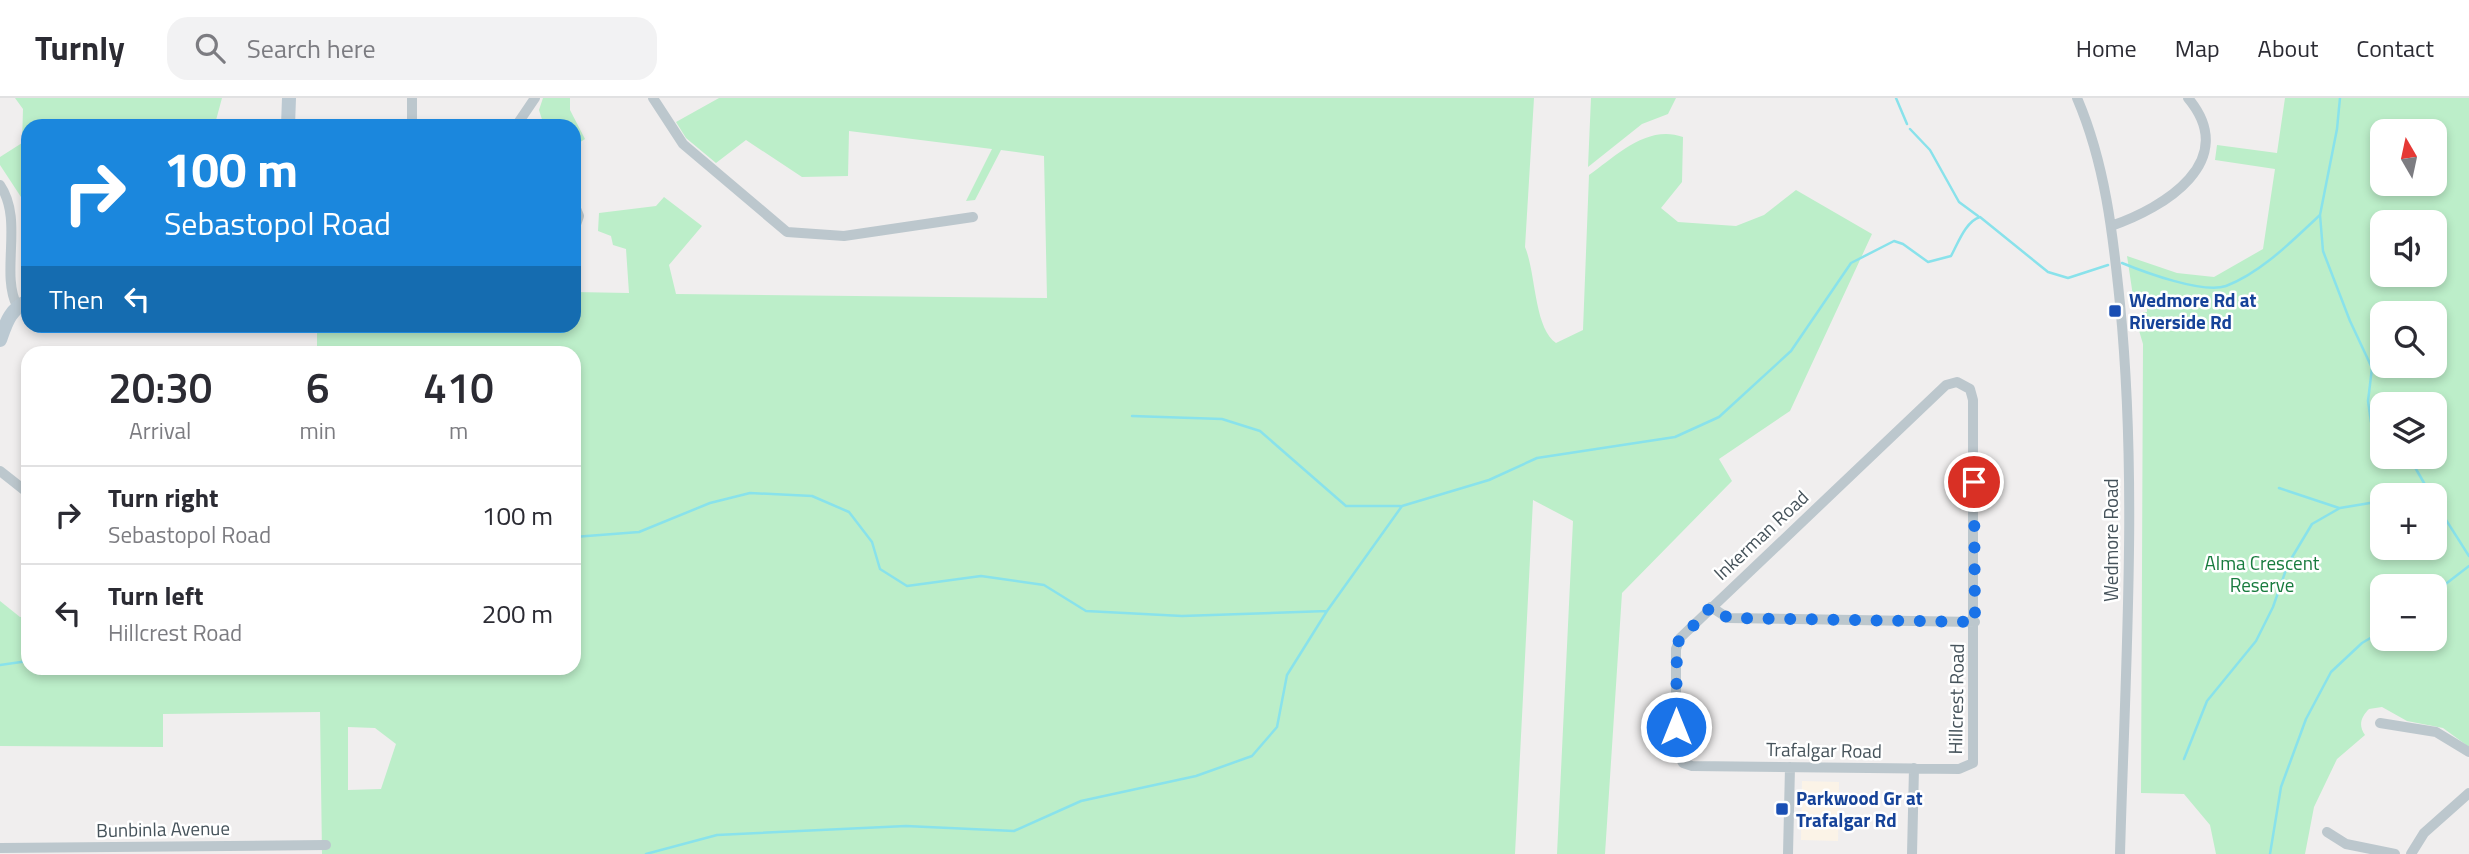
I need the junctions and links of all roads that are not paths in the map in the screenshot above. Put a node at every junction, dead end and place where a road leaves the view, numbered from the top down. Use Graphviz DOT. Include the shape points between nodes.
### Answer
graph roads {
  1 [pos="289,98"];
  2 [pos="412,98"];
  3 [pos="535,98"];
  4 [pos="653,98"];
  5 [pos="2077,98"];
  6 [pos="2188,98"];
  7 [pos="288,119"];
  8 [pos="412,119"];
  9 [pos="525,119"];
  10 [pos="0,185"];
  11 [pos="973,217"];
  12 [pos="2111,226"];
  13 [pos="4,248"];
  14 [pos="21,303"];
  15 [pos="21,305"];
  16 [pos="0,340"];
  17 [pos="1962,383"];
  18 [pos="0,471"];
  19 [pos="21,488"];
  20 [pos="1711,607"];
  21 [pos="1975,622"];
  22 [pos="2380,723"];
  23 [pos="2469,752"];
  24 [pos="1681,761"];
  25 [pos="1790,766"];
  26 [pos="1968,767"];
  27 [pos="1914,768"];
  28 [pos="2469,793"];
  29 [pos="2327,832"];
  30 [pos="326,845"];
  31 [pos="0,848"];
  32 [pos="1788,854"];
  33 [pos="1912,854"];
  34 [pos="2120,854"];
  35 [pos="2395,854"];
  36 [pos="2411,854"];
  1 -- 7 [label="street"];
  2 -- 8 [label="street"];
  3 -- 9 [label="street"];
  4 -- 11 [label="street" via="682,145 786,232 844,236"];
  5 -- 12 [label="street, Wedmore Road" via="2096,151"];
  6 -- 12 [label="street" via="2199,113 2204,132 2203,153 2195,173 2177,193"];
  10 -- 13 [label="street" via="9,206"];
  12 -- 34 [label="street, Wedmore Road" via="2124,355 2129,471 2128,667"];
  13 -- 14 [label="street" via="9,292"];
  15 -- 16 [label="street" via="7,320"];
  17 -- 20 [label="street, Inkerman Road" via="1946,385"];
  17 -- 21 [label="street, Hillcrest Road" via="1973,400"];
  18 -- 19 [label="street"];
  20 -- 21 [label="street" via="1728,618"];
  20 -- 24 [label="street, Inkerman Road" via="1677,643 1676,750"];
  21 -- 26 [label="street, Hillcrest Road" via="1974,760"];
  22 -- 23 [label="street" via="2436,732"];
  24 -- 25 [label="street, Trafalgar Road" via="1692,766"];
  25 -- 27 [label="street, Trafalgar Road"];
  25 -- 32 [label="street"];
  26 -- 27 [label="street, Trafalgar Road"];
  27 -- 33 [label="street"];
  28 -- 36 [label="street" via="2424,833"];
  29 -- 35 [label="street" via="2346,845"];
  30 -- 31 [label="street, Bunbinla Avenue"];
}
